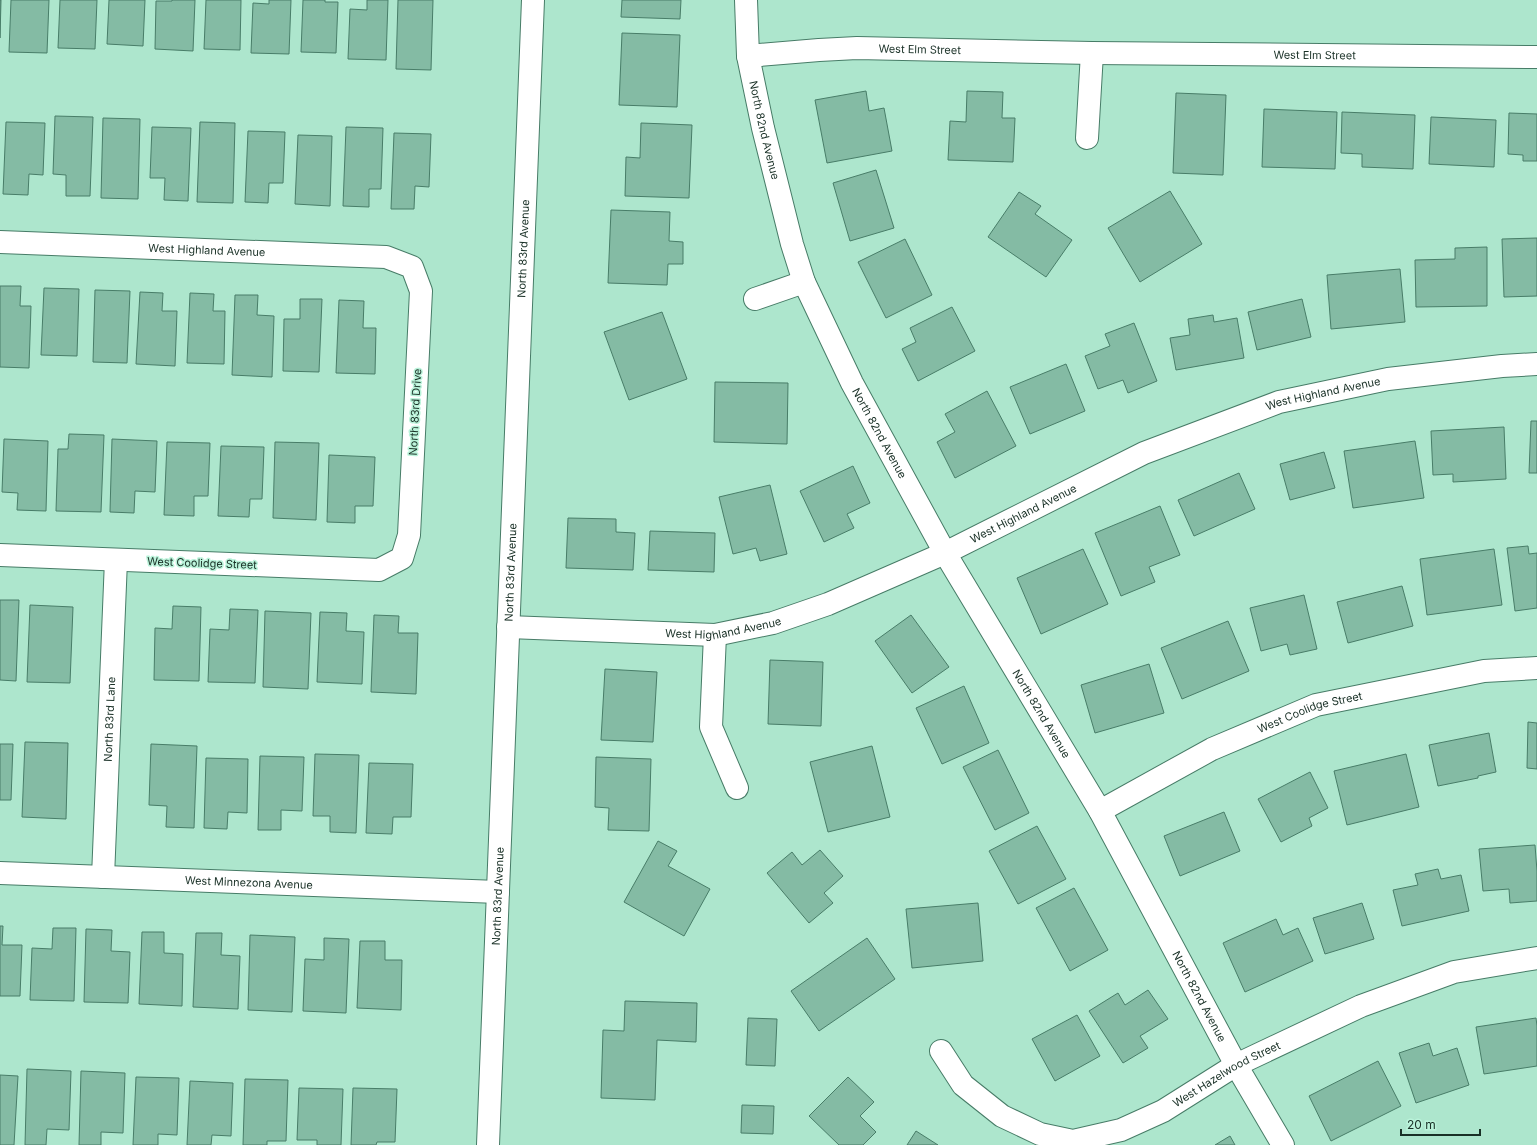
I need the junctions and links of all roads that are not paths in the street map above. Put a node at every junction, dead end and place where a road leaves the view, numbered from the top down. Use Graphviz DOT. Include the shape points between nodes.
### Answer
graph roads {
  1 [pos="533,0"];
  2 [pos="746,0"];
  3 [pos="1092,53"];
  4 [pos="748,56"];
  5 [pos="1537,57"];
  6 [pos="1088,138"];
  7 [pos="0,242"];
  8 [pos="412,267"];
  9 [pos="804,282"];
  10 [pos="755,299"];
  11 [pos="1537,364"];
  12 [pos="945,553"];
  13 [pos="0,555"];
  14 [pos="402,558"];
  15 [pos="116,560"];
  16 [pos="508,627"];
  17 [pos="715,635"];
  18 [pos="1537,668"];
  19 [pos="737,788"];
  20 [pos="1100,811"];
  21 [pos="0,873"];
  22 [pos="103,877"];
  23 [pos="498,892"];
  24 [pos="1537,958"];
  25 [pos="941,1050"];
  26 [pos="1236,1065"];
  27 [pos="488,1145"];
  28 [pos="1283,1145"];
  1 -- 16 [label="street, North 83rd Avenue"];
  2 -- 4 [label="street, North 82nd Avenue"];
  3 -- 4 [label="street, West Elm Street" via="858,48"];
  3 -- 5 [label="street, West Elm Street"];
  3 -- 6 [label="street"];
  4 -- 9 [label="street, North 82nd Avenue" via="772,167"];
  7 -- 8 [label="street, West Highland Avenue" via="386,257"];
  8 -- 14 [label="street, North 83rd Drive" via="421,292 409,535"];
  9 -- 10 [label="street"];
  9 -- 12 [label="street, North 82nd Avenue" via="852,383"];
  11 -- 12 [label="street, West Highland Avenue" via="1388,379 1279,402 1144,454"];
  12 -- 17 [label="street, West Highland Avenue" via="822,606 773,623"];
  12 -- 20 [label="street, North 82nd Avenue"];
  13 -- 15 [label="street, West Coolidge Street"];
  14 -- 15 [label="street, West Coolidge Street" via="379,570"];
  15 -- 22 [label="street, North 83rd Lane"];
  16 -- 17 [label="street, West Highland Avenue"];
  16 -- 23 [label="street, North 83rd Avenue"];
  17 -- 19 [label="street" via="711,727"];
  18 -- 20 [label="street, West Coolidge Street" via="1484,671 1316,705 1212,749"];
  20 -- 26 [label="street, North 82nd Avenue"];
  21 -- 22 [label="street, West Minnezona Avenue"];
  22 -- 23 [label="street, West Minnezona Avenue"];
  23 -- 27 [label="street, North 83rd Avenue"];
  24 -- 26 [label="street, West Hazelwood Street" via="1454,972 1361,1006"];
  25 -- 26 [label="street, West Hazelwood Street" via="963,1085 1002,1116 1040,1134 1073,1141 1121,1130 1163,1111"];
  26 -- 28 [label="street, North 82nd Avenue"];
}
